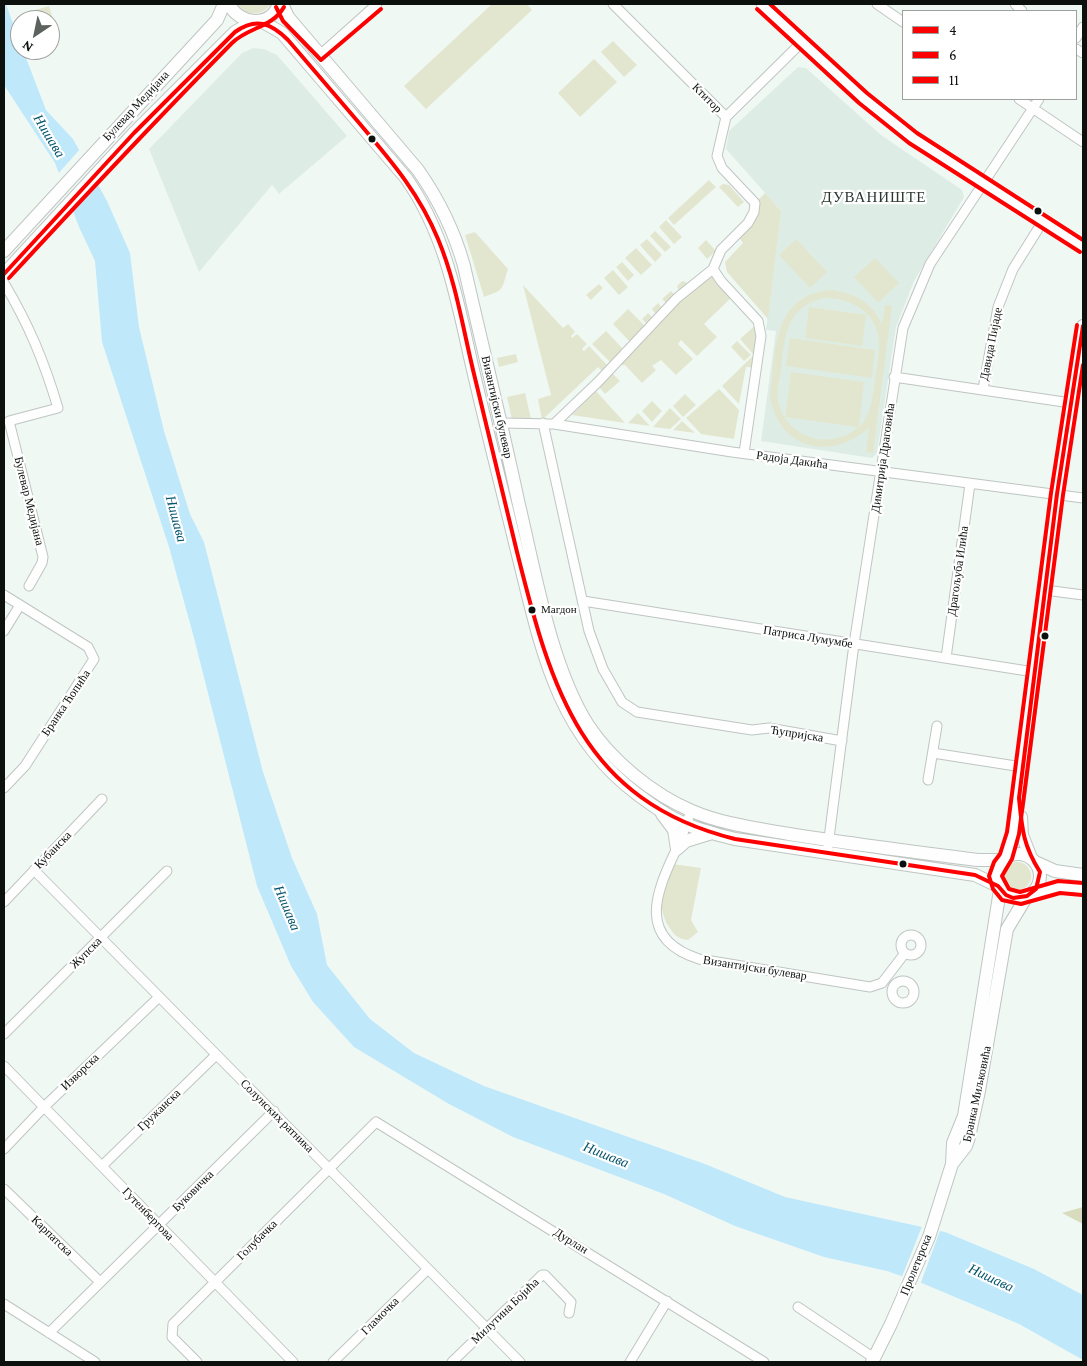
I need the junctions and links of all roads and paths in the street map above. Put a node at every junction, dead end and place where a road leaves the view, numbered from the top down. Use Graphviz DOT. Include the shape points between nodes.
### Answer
graph roads {
  1 [pos="224,4"];
  2 [pos="229,4"];
  3 [pos="280,4"];
  4 [pos="376,4"];
  5 [pos="613,4"];
  6 [pos="761,4"];
  7 [pos="877,4"];
  8 [pos="257,21"];
  9 [pos="902,21"];
  10 [pos="802,42"];
  11 [pos="321,54"];
  12 [pos="1020,100"];
  13 [pos="1038,100"];
  14 [pos="1034,109"];
  15 [pos="726,117"];
  16 [pos="1083,142"];
  17 [pos="984,185"];
  18 [pos="1043,221"];
  19 [pos="1083,246"];
  20 [pos="4,250"];
  21 [pos="713,269"];
  22 [pos="4,274"];
  23 [pos="4,282"];
  24 [pos="1083,326"];
  25 [pos="894,377"];
  26 [pos="983,389"];
  27 [pos="1071,403"];
  28 [pos="543,423"];
  29 [pos="501,424"];
  30 [pos="554,424"];
  31 [pos="744,453"];
  32 [pos="882,472"];
  33 [pos="970,484"];
  34 [pos="1057,494"];
  35 [pos="1083,498"];
  36 [pos="29,586"];
  37 [pos="1045,590"];
  38 [pos="1083,595"];
  39 [pos="4,596"];
  40 [pos="583,602"];
  41 [pos="20,605"];
  42 [pos="4,631"];
  43 [pos="854,644"];
  44 [pos="946,658"];
  45 [pos="1034,672"];
  46 [pos="937,726"];
  47 [pos="842,741"];
  48 [pos="933,753"];
  49 [pos="1022,767"];
  50 [pos="928,780"];
  51 [pos="4,788"];
  52 [pos="1019,798"];
  53 [pos="102,799"];
  54 [pos="657,809"];
  55 [pos="691,811"];
  56 [pos="686,824"];
  57 [pos="712,833"];
  58 [pos="828,847"];
  59 [pos="677,849"];
  60 [pos="1004,859"];
  61 [pos="1033,860"];
  62 [pos="34,870"];
  63 [pos="167,871"];
  64 [pos="1083,874"];
  65 [pos="999,888"];
  66 [pos="1083,889"];
  67 [pos="1029,895"];
  68 [pos="4,902"];
  69 [pos="100,938"];
  70 [pos="905,953"];
  71 [pos="882,983"];
  72 [pos="893,989"];
  73 [pos="158,998"];
  74 [pos="4,1034"];
  75 [pos="216,1055"];
  76 [pos="4,1066"];
  77 [pos="44,1107"];
  78 [pos="274,1111"];
  79 [pos="376,1122"];
  80 [pos="4,1149"];
  81 [pos="952,1164"];
  82 [pos="102,1166"];
  83 [pos="329,1169"];
  84 [pos="4,1189"];
  85 [pos="159,1226"];
  86 [pos="427,1270"];
  87 [pos="100,1282"];
  88 [pos="216,1282"];
  89 [pos="667,1300"];
  90 [pos="4,1304"];
  91 [pos="798,1307"];
  92 [pos="569,1313"];
  93 [pos="486,1329"];
  94 [pos="49,1333"];
  95 [pos="752,1359"];
  96 [pos="873,1360"];
  97 [pos="95,1362"];
  98 [pos="197,1362"];
  99 [pos="293,1362"];
  100 [pos="333,1362"];
  101 [pos="452,1362"];
  102 [pos="520,1362"];
  103 [pos="630,1362"];
  104 [pos="764,1362"];
  1 -- 20 [label="street, Булевар Медијана" via="217,20"];
  2 -- 8 [label="street" via="238,16"];
  3 -- 8 [label="street, Булевар Медијана" via="274,13"];
  3 -- 11 [label="street, Византијски булевар"];
  4 -- 11 [label="street"];
  5 -- 15 [label="street, Ктитор"];
  6 -- 10 [label="street"];
  7 -- 9 [label="street"];
  8 -- 22 [label="street, Булевар Медијана" via="235,32 134,133"];
  8 -- 54 [label="street, Византијски булевар" via="275,28 288,40 422,201 452,278 515,544 544,658 554,684 569,716 600,762"];
  10 -- 15 [label="street, Ктитор"];
  10 -- 17 [label="street" via="884,116"];
  11 -- 29 [label="street, Византијски булевар" via="418,170 442,206 464,266"];
  12 -- 14 [label="street"];
  13 -- 14 [label="street, Димитрија Драговића"];
  14 -- 16 [label="street"];
  14 -- 17 [label="street, Димитрија Драговића"];
  15 -- 21 [label="street" via="717,156 722,168 755,203 755,208 748,223 720,252"];
  17 -- 18 [label="street"];
  17 -- 25 [label="street, Димитрија Драговића" via="921,282 902,328"];
  18 -- 19 [label="street"];
  18 -- 26 [label="street, Давида Пијаде" via="1013,269 998,307"];
  21 -- 30 [label="street" via="677,298"];
  21 -- 31 [label="street" via="760,324"];
  23 -- 36 [label="street, Булевар Медијана" via="44,360 58,408 9,421 43,557"];
  24 -- 27 [label="street"];
  25 -- 26 [label="street"];
  25 -- 32 [label="street, Димитрија Драговића"];
  26 -- 27 [label="street"];
  27 -- 34 [label="street"];
  28 -- 29 [label="street, Радоја Дакића"];
  28 -- 30 [label="street, Радоја Дакића"];
  28 -- 40 [label="street, Ћупријска"];
  29 -- 55 [label="street, Византијски булевар" via="556,653 576,703 610,753 636,776"];
  30 -- 31 [label="street, Радоја Дакића"];
  31 -- 32 [label="street, Радоја Дакића"];
  32 -- 33 [label="street, Радоја Дакића"];
  32 -- 43 [label="street, Димитрија Драговића"];
  33 -- 34 [label="street, Радоја Дакића"];
  33 -- 44 [label="street, Драгољуба Илића"];
  34 -- 35 [label="street, Радоја Дакића"];
  34 -- 37 [label="street"];
  37 -- 38 [label="street"];
  37 -- 45 [label="street"];
  39 -- 41 [label="street, Бранка Ћопића"];
  40 -- 43 [label="street, Патриса Лумумбе"];
  40 -- 47 [label="street, Ћупријска" via="600,662 622,702 636,712 752,730 769,728"];
  41 -- 42 [label="street"];
  41 -- 51 [label="street, Бранка Ћопића" via="88,647 94,659 25,766"];
  43 -- 44 [label="street, Патриса Лумумбе"];
  43 -- 47 [label="street, Димитрија Драговића"];
  44 -- 45 [label="street, Патриса Лумумбе"];
  45 -- 49 [label="street"];
  46 -- 48 [label="street"];
  47 -- 58 [label="street, Димитрија Драговића"];
  48 -- 49 [label="street"];
  48 -- 50 [label="street"];
  49 -- 52 [label="street"];
  52 -- 60 [label="street" via="1014,833"];
  52 -- 61 [label="street" via="1022,835"];
  53 -- 62 [label="street, Кубанска"];
  54 -- 56 [label="street, Византијски булевар"];
  54 -- 59 [label="street" via="671,825"];
  55 -- 56 [label="street, Византијски булевар"];
  55 -- 58 [label="street, Византијски булевар"];
  56 -- 57 [label="street, Византијски булевар"];
  56 -- 59 [label="street, Византијски булевар"];
  57 -- 58 [label="street, Византијски булевар" via="735,839"];
  57 -- 59 [label="street" via="686,840"];
  58 -- 60 [label="street, Византијски булевар" via="978,860"];
  58 -- 65 [label="street, Византијски булевар" via="975,875"];
  59 -- 71 [label="street, Византијски булевар" via="655,905 663,933 676,950 698,959 870,987"];
  60 -- 61 [label="street" via="1018,854"];
  60 -- 65 [label="street" via="995,876"];
  61 -- 64 [label="street" via="1055,871"];
  61 -- 67 [label="street" via="1040,878"];
  62 -- 68 [label="street, Кубанска"];
  62 -- 69 [label="street, Солунских ратника"];
  63 -- 69 [label="street, Жупска"];
  65 -- 67 [label="street" via="1013,898"];
  65 -- 81 [label="street, Бранка Миљковића" via="964,1116 953,1143"];
  66 -- 67 [label="street" via="1059,888"];
  67 -- 81 [label="street, Бранка Миљковића" via="1007,929 969,1137"];
  69 -- 73 [label="street, Солунских ратника"];
  69 -- 74 [label="street, Жупска"];
  70 -- 71 [label="street"];
  71 -- 72 [label="street"];
  73 -- 75 [label="street, Солунских ратника"];
  73 -- 77 [label="street, Изворска"];
  75 -- 78 [label="street, Солунских ратника"];
  75 -- 82 [label="street, Гружанска"];
  76 -- 77 [label="street, Гутенбергова"];
  77 -- 80 [label="street, Изворска"];
  77 -- 82 [label="street, Гутенбергова"];
  78 -- 83 [label="street, Солунских ратника"];
  78 -- 85 [label="street, Буковичка"];
  79 -- 83 [label="street, Голубачка"];
  79 -- 89 [label="street, Дурлан"];
  81 -- 96 [label="street, Пролетерска" via="918,1265"];
  82 -- 85 [label="street, Гутенбергова"];
  83 -- 86 [label="street, Солунских ратника"];
  83 -- 88 [label="street, Голубачка"];
  84 -- 87 [label="street, Карпатска"];
  85 -- 87 [label="street, Буковичка"];
  85 -- 88 [label="street, Гутенбергова"];
  86 -- 93 [label="street, Солунских ратника"];
  86 -- 100 [label="street, Гламочка"];
  87 -- 94 [label="street, Буковичка"];
  88 -- 98 [label="street, Голубачка" via="171,1329 172,1337"];
  88 -- 99 [label="street, Гутенбергова"];
  89 -- 95 [label="street, Дурлан"];
  89 -- 103 [label="street"];
  90 -- 94 [label="street"];
  91 -- 96 [label="street"];
  92 -- 93 [label="street, Милутина Бојића" via="572,1302 542,1275"];
  93 -- 101 [label="street, Милутина Бојића"];
  93 -- 102 [label="street, Солунских ратника"];
  94 -- 97 [label="street"];
  95 -- 104 [label="street, Дурлан"];
}
